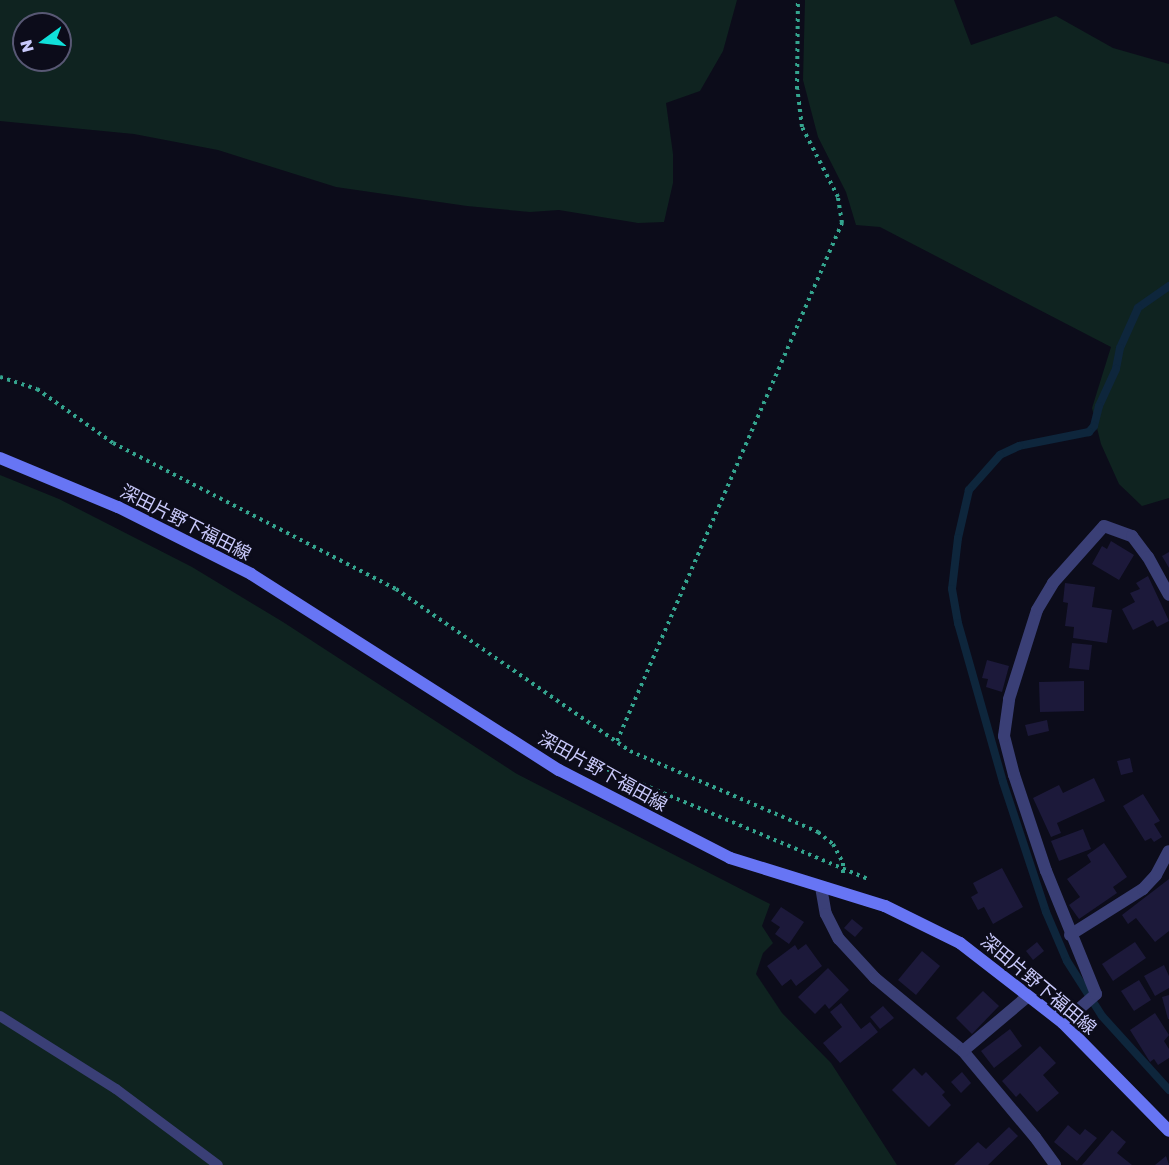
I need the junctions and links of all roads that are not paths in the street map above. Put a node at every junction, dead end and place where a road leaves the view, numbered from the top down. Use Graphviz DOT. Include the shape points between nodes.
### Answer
graph roads {
  1 [pos="0,458"];
  2 [pos="1169,595"];
  3 [pos="1169,851"];
  4 [pos="820,887"];
  5 [pos="1070,935"];
  6 [pos="1028,996"];
  7 [pos="0,1016"];
  8 [pos="1063,1023"];
  9 [pos="963,1051"];
  10 [pos="1169,1131"];
  11 [pos="218,1165"];
  12 [pos="1055,1165"];
  1 -- 4 [label="main road, 深田片野下福田線" via="118,507 251,574 559,770 730,858"];
  2 -- 5 [label="street" via="1132,536 1104,526 1053,584 1037,610 1009,699 1004,736 1011,765"];
  3 -- 5 [label="street" via="1143,889"];
  4 -- 6 [label="main road, 深田片野下福田線" via="885,906 960,943"];
  4 -- 9 [label="street" via="826,914 839,939 875,978"];
  5 -- 8 [label="street" via="1096,994"];
  6 -- 8 [label="main road, 深田片野下福田線"];
  6 -- 9 [label="street"];
  7 -- 11 [label="lane" via="116,1089"];
  8 -- 10 [label="main road, 深田片野下福田線"];
  9 -- 12 [label="street"];
}
